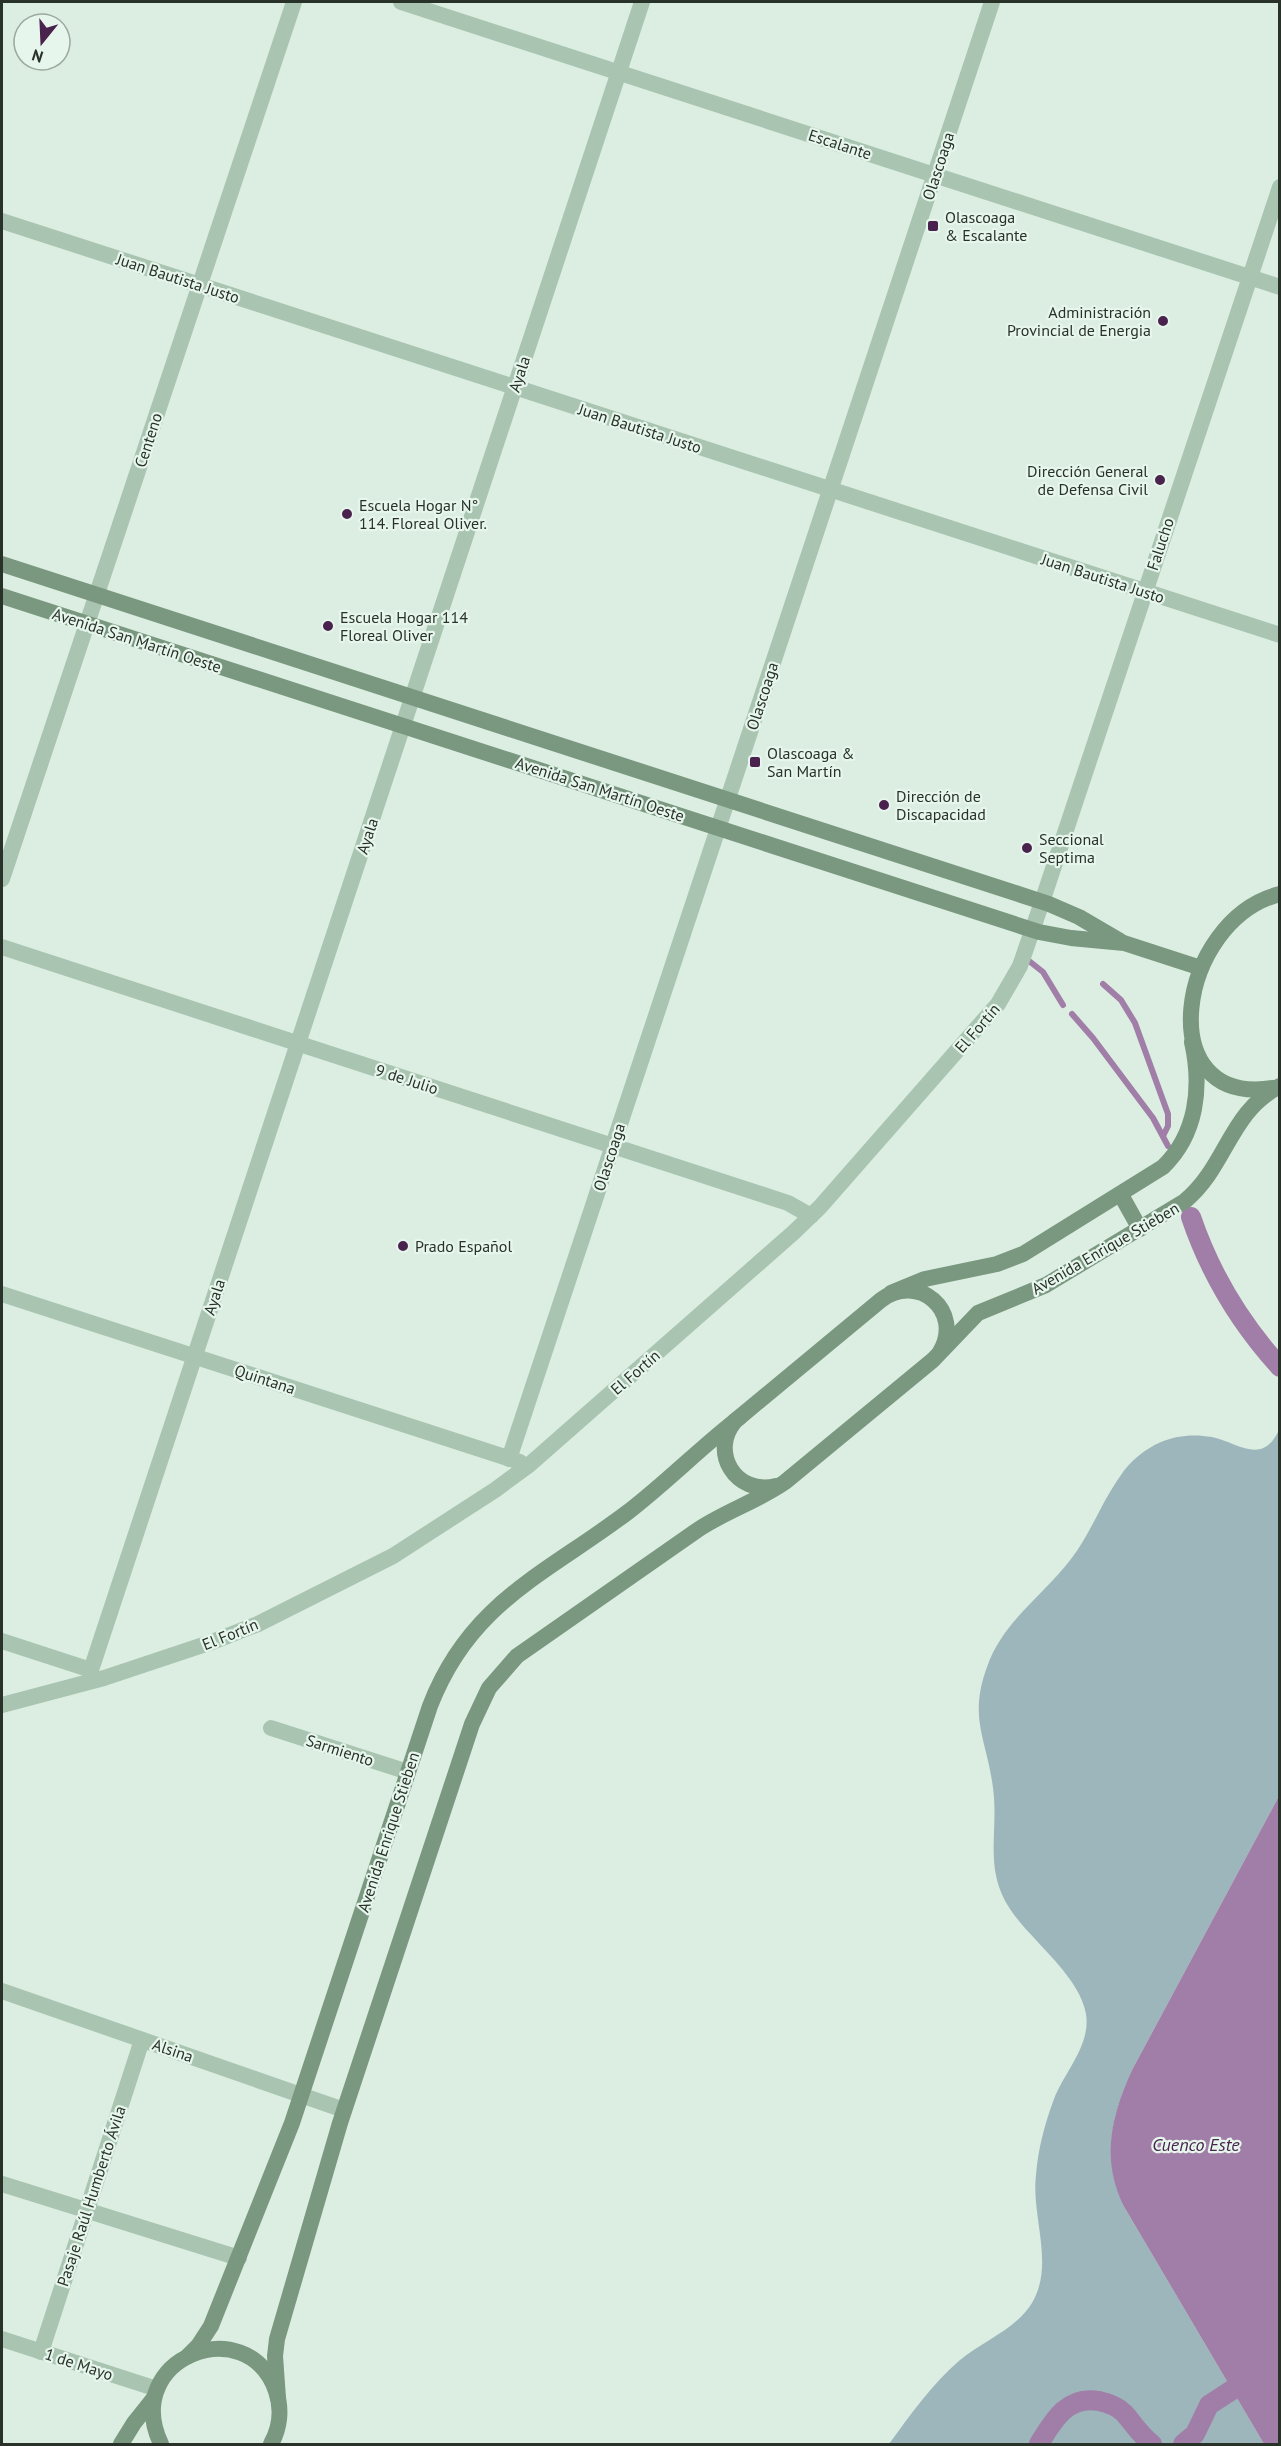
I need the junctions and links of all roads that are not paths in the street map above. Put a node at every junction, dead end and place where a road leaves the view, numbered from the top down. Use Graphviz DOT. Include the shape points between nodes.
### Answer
graph roads {
  1 [pos="294,2"];
  2 [pos="401,2"];
  3 [pos="642,2"];
  4 [pos="992,2"];
  5 [pos="619,72"];
  6 [pos="935,175"];
  7 [pos="1280,187"];
  8 [pos="2,221"];
  9 [pos="1250,277"];
  10 [pos="199,285"];
  11 [pos="1280,287"];
  12 [pos="515,388"];
  13 [pos="830,490"];
  14 [pos="2,564"];
  15 [pos="1145,592"];
  16 [pos="96,595"];
  17 [pos="2,596"];
  18 [pos="87,623"];
  19 [pos="1280,635"];
  20 [pos="412,698"];
  21 [pos="403,726"];
  22 [pos="728,800"];
  23 [pos="718,828"];
  24 [pos="2,879"];
  25 [pos="1280,888"];
  26 [pos="1280,894"];
  27 [pos="1261,900"];
  28 [pos="1042,902"];
  29 [pos="1032,930"];
  30 [pos="1124,943"];
  31 [pos="2,947"];
  32 [pos="1201,968"];
  33 [pos="1192,1042"];
  34 [pos="298,1044"];
  35 [pos="1280,1086"];
  36 [pos="613,1146"];
  37 [pos="1121,1195"];
  38 [pos="811,1216"];
  39 [pos="1140,1229"];
  40 [pos="891,1293"];
  41 [pos="2,1294"];
  42 [pos="195,1356"];
  43 [pos="933,1360"];
  44 [pos="740,1417"];
  45 [pos="509,1459"];
  46 [pos="529,1465"];
  47 [pos="785,1482"];
  48 [pos="2,1641"];
  49 [pos="93,1676"];
  50 [pos="2,1705"];
  51 [pos="271,1728"];
  52 [pos="408,1772"];
  53 [pos="2,1990"];
  54 [pos="142,2040"];
  55 [pos="301,2095"];
  56 [pos="344,2110"];
  57 [pos="2,2184"];
  58 [pos="86,2211"];
  59 [pos="238,2258"];
  60 [pos="2,2339"];
  61 [pos="41,2352"];
  62 [pos="188,2356"];
  63 [pos="155,2393"];
  64 [pos="278,2398"];
  65 [pos="121,2445"];
  66 [pos="161,2445"];
  67 [pos="271,2445"];
  1 -- 10 [label="street, Centeno"];
  2 -- 5 [label="street, Escalante"];
  3 -- 5 [label="street, Ayala"];
  4 -- 6 [label="street, Olascoaga"];
  5 -- 6 [label="street, Escalante"];
  5 -- 12 [label="street, Ayala"];
  6 -- 9 [label="street, Escalante"];
  6 -- 13 [label="street, Olascoaga"];
  7 -- 9 [label="street, Falucho"];
  8 -- 10 [label="street, Juan Bautista Justo"];
  9 -- 11 [label="street, Escalante"];
  9 -- 15 [label="street, Falucho"];
  10 -- 12 [label="street, Juan Bautista Justo"];
  10 -- 16 [label="street, Centeno"];
  12 -- 13 [label="street, Juan Bautista Justo"];
  12 -- 20 [label="street, Ayala"];
  13 -- 15 [label="street, Juan Bautista Justo"];
  13 -- 22 [label="street, Olascoaga"];
  14 -- 16 [label="main road, Avenida San Martín Oeste"];
  15 -- 19 [label="street, Juan Bautista Justo"];
  15 -- 28 [label="street, Falucho"];
  16 -- 18 [label="street, Centeno"];
  16 -- 20 [label="main road, Avenida San Martín Oeste"];
  17 -- 18 [label="main road, Avenida San Martín Oeste"];
  18 -- 21 [label="main road, Avenida San Martín Oeste"];
  18 -- 24 [label="street, Centeno"];
  20 -- 21 [label="street, Ayala"];
  20 -- 22 [label="main road, Avenida San Martín Oeste"];
  21 -- 23 [label="main road, Avenida San Martín Oeste"];
  21 -- 34 [label="street, Ayala"];
  22 -- 23 [label="street, Olascoaga"];
  22 -- 28 [label="main road, Avenida San Martín Oeste"];
  23 -- 29 [label="main road, Avenida San Martín Oeste"];
  23 -- 36 [label="street, Olascoaga"];
  25 -- 27 [label="main road"];
  26 -- 27 [label="main road"];
  27 -- 32 [label="main road" via="1230,922"];
  28 -- 29 [label="street, El Fortín"];
  28 -- 30 [label="main road, Avenida San Martín Oeste" via="1072,913"];
  29 -- 30 [label="main road, Avenida San Martín Oeste"];
  29 -- 38 [label="street, El Fortín" via="1016,976 998,1004"];
  30 -- 32 [label="main road, Avenida San Martín Oeste"];
  31 -- 34 [label="street, 9 de Julio"];
  32 -- 33 [label="main road" via="1191,1005"];
  33 -- 35 [label="main road" via="1206,1066 1226,1082 1254,1089"];
  33 -- 37 [label="main road" via="1197,1092 1186,1137 1163,1167"];
  34 -- 36 [label="street, 9 de Julio"];
  34 -- 42 [label="street, Ayala"];
  35 -- 39 [label="main road, Avenida Enrique Stieben" via="1249,1109 1200,1187 1177,1207"];
  36 -- 38 [label="street, 9 de Julio" via="788,1203"];
  36 -- 45 [label="street, Olascoaga"];
  37 -- 39 [label="main road"];
  37 -- 40 [label="main road" via="1015,1257 926,1279"];
  38 -- 46 [label="street, El Fortín"];
  39 -- 43 [label="main road, Avenida Enrique Stieben" via="1046,1285 978,1312"];
  40 -- 43 [label="main road, Avenida Enrique Stieben" via="916,1291 941,1309 946,1320 946,1339"];
  40 -- 44 [label="main road, Avenida Enrique Stieben"];
  41 -- 42 [label="street, Quintana"];
  42 -- 45 [label="street, Quintana"];
  42 -- 49 [label="street, Ayala"];
  43 -- 47 [label="main road, Avenida Enrique Stieben"];
  44 -- 47 [label="main road, Avenida Enrique Stieben" via="728,1431 724,1444 730,1471 759,1488"];
  44 -- 52 [label="main road, Avenida Enrique Stieben" via="629,1512 509,1596 483,1619 442,1677"];
  45 -- 46 [label="street, Quintana"];
  46 -- 49 [label="street, El Fortín" via="410,1546 344,1581 235,1633"];
  47 -- 56 [label="main road, Avenida Enrique Stieben" via="709,1523 527,1647 493,1682 468,1735"];
  48 -- 49 [label="street"];
  49 -- 50 [label="street, El Fortín"];
  51 -- 52 [label="street, Sarmiento"];
  52 -- 55 [label="main road, Avenida Enrique Stieben"];
  53 -- 54 [label="street, Alsina"];
  54 -- 55 [label="street, Alsina"];
  54 -- 58 [label="street, Pasaje Raúl Humberto Ávila"];
  55 -- 56 [label="street, Alsina"];
  55 -- 59 [label="main road, Avenida Enrique Stieben"];
  56 -- 64 [label="main road, Avenida Enrique Stieben" via="277,2339"];
  57 -- 58 [label="street"];
  58 -- 59 [label="street"];
  58 -- 61 [label="street, Pasaje Raúl Humberto Ávila"];
  59 -- 62 [label="main road, Avenida Enrique Stieben" via="211,2326"];
  60 -- 61 [label="street, 1 de Mayo"];
  61 -- 63 [label="street, 1 de Mayo"];
  62 -- 63 [label="main road, Avenida Enrique Stieben" via="166,2373"];
  62 -- 64 [label="main road, Avenida Enrique Stieben" via="218,2349 238,2353 264,2370"];
  63 -- 65 [label="main road, Avenida Enrique Stieben"];
  63 -- 66 [label="main road" via="153,2425"];
  64 -- 67 [label="main road, Avenida Enrique Stieben" via="280,2419"];
}
